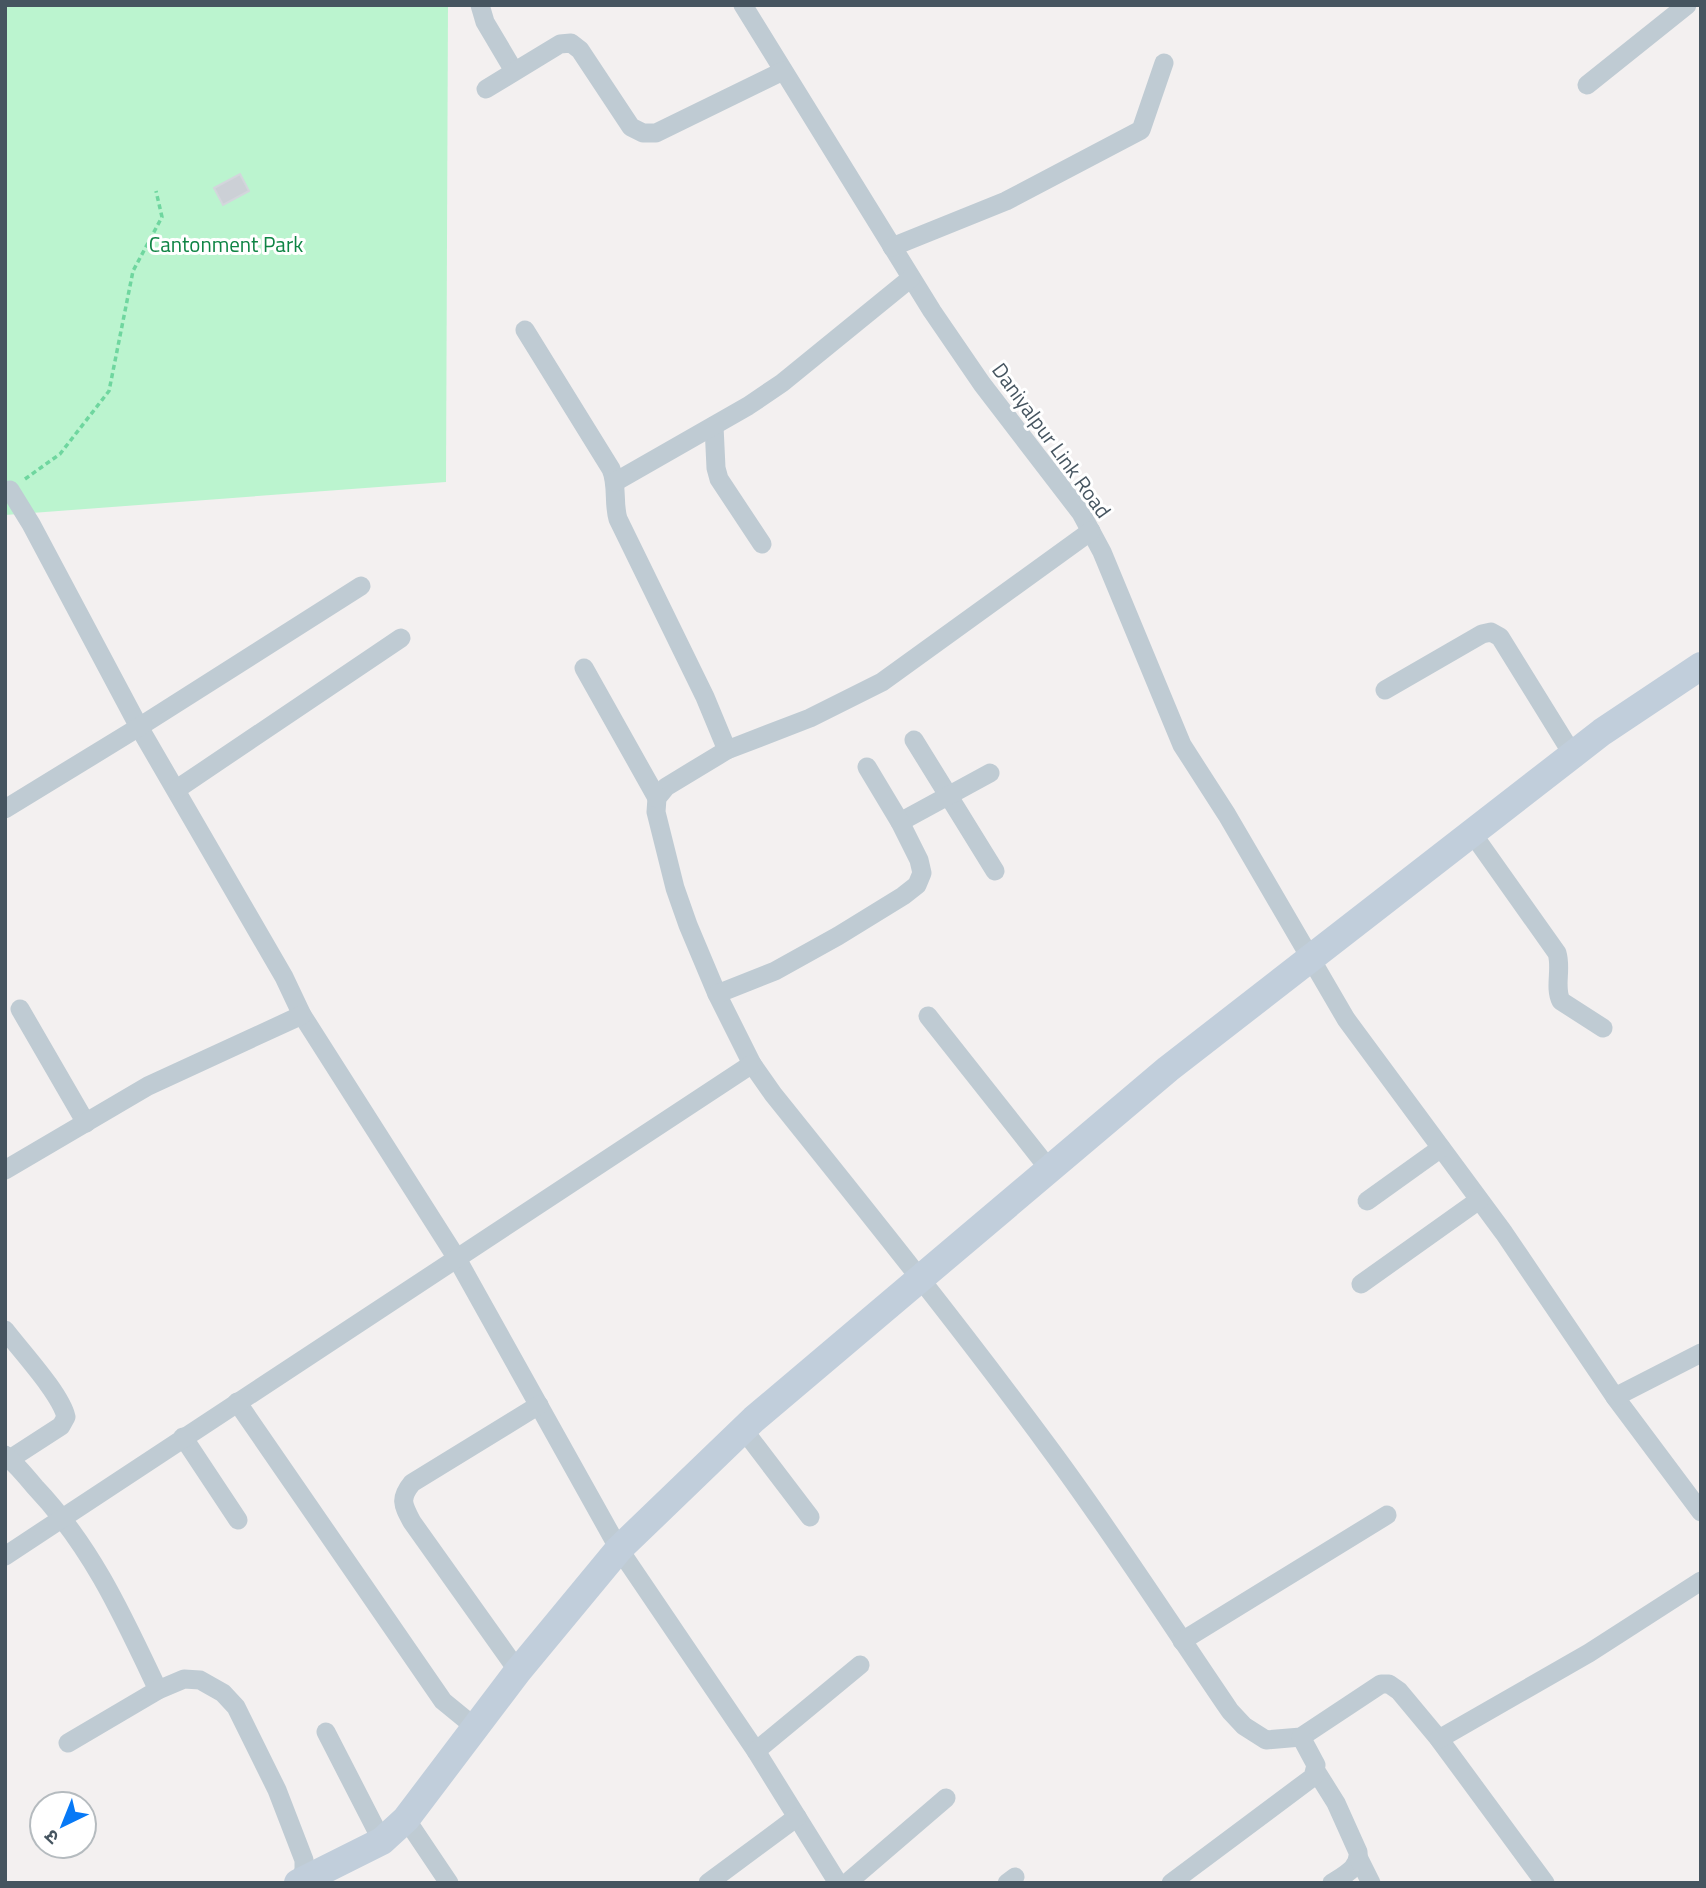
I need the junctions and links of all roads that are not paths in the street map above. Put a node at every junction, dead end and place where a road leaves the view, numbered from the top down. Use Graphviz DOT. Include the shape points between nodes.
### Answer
graph roads {
  1 [pos="480,5"];
  2 [pos="743,5"];
  3 [pos="1687,5"];
  4 [pos="1164,63"];
  5 [pos="514,71"];
  6 [pos="783,71"];
  7 [pos="1587,85"];
  8 [pos="486,89"];
  9 [pos="892,247"];
  10 [pos="911,278"];
  11 [pos="525,330"];
  12 [pos="714,426"];
  13 [pos="615,482"];
  14 [pos="10,490"];
  15 [pos="1091,531"];
  16 [pos="762,544"];
  17 [pos="360,586"];
  18 [pos="401,638"];
  19 [pos="1701,666"];
  20 [pos="584,668"];
  21 [pos="1385,690"];
  22 [pos="139,727"];
  23 [pos="914,740"];
  24 [pos="727,750"];
  25 [pos="1573,755"];
  26 [pos="866,767"];
  27 [pos="990,773"];
  28 [pos="177,789"];
  29 [pos="949,796"];
  30 [pos="657,798"];
  31 [pos="5,809"];
  32 [pos="900,822"];
  33 [pos="1472,833"];
  34 [pos="995,871"];
  35 [pos="1311,956"];
  36 [pos="717,994"];
  37 [pos="20,1009"];
  38 [pos="302,1015"];
  39 [pos="928,1016"];
  40 [pos="1603,1027"];
  41 [pos="752,1064"];
  42 [pos="86,1123"];
  43 [pos="1441,1148"];
  44 [pos="5,1170"];
  45 [pos="1049,1170"];
  46 [pos="1367,1200"];
  47 [pos="1479,1200"];
  48 [pos="456,1257"];
  49 [pos="920,1278"];
  50 [pos="1361,1284"];
  51 [pos="5,1330"];
  52 [pos="1701,1353"];
  53 [pos="1615,1397"];
  54 [pos="237,1402"];
  55 [pos="539,1405"];
  56 [pos="743,1429"];
  57 [pos="183,1437"];
  58 [pos="8,1457"];
  59 [pos="1701,1512"];
  60 [pos="1387,1515"];
  61 [pos="63,1516"];
  62 [pos="810,1517"];
  63 [pos="238,1520"];
  64 [pos="619,1549"];
  65 [pos="5,1556"];
  66 [pos="1701,1581"];
  67 [pos="1182,1641"];
  68 [pos="860,1665"];
  69 [pos="518,1671"];
  70 [pos="158,1690"];
  71 [pos="475,1728"];
  72 [pos="326,1732"];
  73 [pos="1301,1737"];
  74 [pos="1439,1739"];
  75 [pos="68,1743"];
  76 [pos="756,1751"];
  77 [pos="1316,1772"];
  78 [pos="946,1798"];
  79 [pos="797,1817"];
  80 [pos="406,1819"];
  81 [pos="382,1841"];
  82 [pos="1359,1859"];
  83 [pos="299,1883"];
  84 [pos="449,1883"];
  85 [pos="708,1883"];
  86 [pos="838,1883"];
  87 [pos="847,1883"];
  88 [pos="1171,1883"];
  89 [pos="1332,1883"];
  90 [pos="1371,1883"];
  91 [pos="1545,1883"];
  1 -- 5 [label="street"];
  2 -- 6 [label="street, Daniyalpur Link Road"];
  3 -- 7 [label="street"];
  4 -- 9 [label="street" via="1141,130 1006,201"];
  5 -- 6 [label="street" via="560,44 571,43 632,127 643,134 656,133"];
  5 -- 8 [label="street"];
  6 -- 9 [label="street, Daniyalpur Link Road"];
  9 -- 10 [label="street, Daniyalpur Link Road"];
  10 -- 12 [label="street" via="782,383"];
  10 -- 15 [label="street, Daniyalpur Link Road" via="982,384"];
  11 -- 13 [label="street"];
  12 -- 13 [label="street"];
  12 -- 16 [label="street" via="719,479"];
  13 -- 24 [label="street" via="618,519"];
  14 -- 22 [label="street"];
  15 -- 24 [label="street" via="882,682 810,718"];
  15 -- 35 [label="street, Daniyalpur Link Road" via="1182,745"];
  17 -- 22 [label="street"];
  18 -- 28 [label="street"];
  19 -- 25 [label="street"];
  20 -- 30 [label="street"];
  21 -- 25 [label="street" via="1491,632 1500,637"];
  22 -- 28 [label="street"];
  22 -- 31 [label="street"];
  23 -- 29 [label="street"];
  24 -- 30 [label="street" via="666,787"];
  25 -- 33 [label="street"];
  26 -- 32 [label="street"];
  27 -- 29 [label="street"];
  28 -- 38 [label="street"];
  29 -- 32 [label="street"];
  29 -- 34 [label="street"];
  30 -- 36 [label="street" via="656,811 675,888"];
  32 -- 36 [label="street" via="919,860 922,873 917,886 775,971"];
  33 -- 35 [label="street"];
  33 -- 40 [label="street" via="1558,953 1561,1001"];
  35 -- 43 [label="street, Daniyalpur Link Road" via="1346,1019"];
  35 -- 45 [label="street"];
  36 -- 41 [label="street"];
  37 -- 42 [label="street"];
  38 -- 42 [label="street" via="149,1086"];
  38 -- 48 [label="street"];
  39 -- 45 [label="street"];
  41 -- 48 [label="street"];
  41 -- 49 [label="street"];
  42 -- 44 [label="street"];
  43 -- 46 [label="street"];
  43 -- 47 [label="street, Daniyalpur Link Road"];
  45 -- 49 [label="street"];
  47 -- 50 [label="street"];
  47 -- 53 [label="street, Daniyalpur Link Road"];
  48 -- 54 [label="street"];
  48 -- 55 [label="street"];
  49 -- 56 [label="street"];
  49 -- 67 [label="street" via="1051,1450"];
  51 -- 58 [label="street" via="66,1417 61,1426"];
  52 -- 53 [label="street"];
  53 -- 59 [label="street, Daniyalpur Link Road"];
  54 -- 57 [label="street"];
  54 -- 71 [label="street" via="443,1701"];
  55 -- 64 [label="street"];
  55 -- 69 [label="street" via="412,1483 404,1493 412,1522"];
  56 -- 62 [label="street"];
  56 -- 64 [label="street"];
  57 -- 61 [label="street"];
  57 -- 63 [label="street"];
  58 -- 61 [label="street"];
  60 -- 67 [label="street"];
  61 -- 65 [label="street"];
  61 -- 70 [label="street" via="118,1605"];
  64 -- 69 [label="street"];
  64 -- 76 [label="street"];
  66 -- 74 [label="street"];
  67 -- 73 [label="street" via="1244,1726 1266,1740"];
  68 -- 76 [label="street"];
  69 -- 71 [label="street"];
  70 -- 75 [label="street"];
  70 -- 83 [label="street" via="192,1678 230,1700 277,1790 304,1860"];
  71 -- 80 [label="street"];
  72 -- 81 [label="street"];
  73 -- 74 [label="street" via="1381,1684 1389,1684"];
  73 -- 77 [label="street"];
  74 -- 91 [label="street"];
  76 -- 79 [label="street"];
  77 -- 82 [label="street" via="1336,1803"];
  77 -- 88 [label="street"];
  78 -- 87 [label="street"];
  79 -- 85 [label="street"];
  79 -- 86 [label="street"];
  80 -- 81 [label="street"];
  80 -- 84 [label="street"];
  81 -- 83 [label="street"];
  82 -- 89 [label="street"];
  82 -- 90 [label="street"];
}
